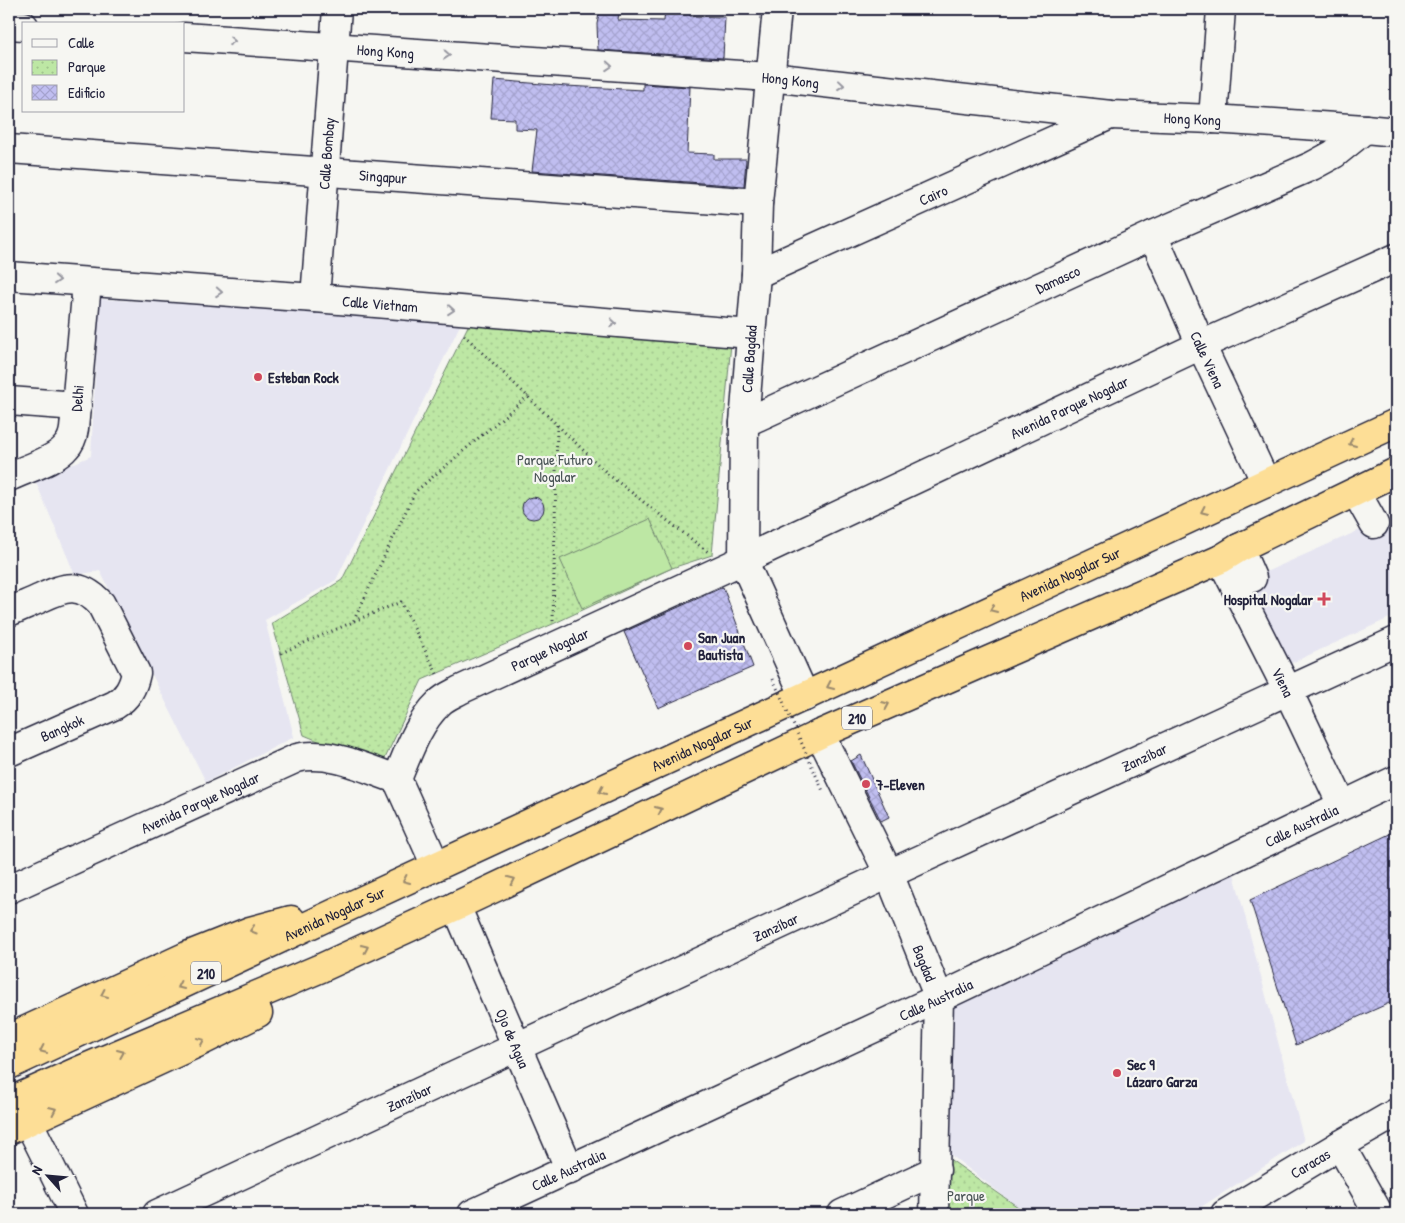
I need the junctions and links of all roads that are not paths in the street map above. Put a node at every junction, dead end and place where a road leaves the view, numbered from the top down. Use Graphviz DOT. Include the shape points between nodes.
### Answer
graph roads {
  1 [pos="336,9"];
  2 [pos="777,9"];
  3 [pos="1221,9"];
  4 [pos="9,25"];
  5 [pos="22,26"];
  6 [pos="185,37"];
  7 [pos="334,48"];
  8 [pos="770,77"];
  9 [pos="1111,115"];
  10 [pos="1213,119"];
  11 [pos="1365,128"];
  12 [pos="1396,132"];
  13 [pos="9,149"];
  14 [pos="324,172"];
  15 [pos="758,203"];
  16 [pos="1153,235"];
  17 [pos="1396,258"];
  18 [pos="756,274"];
  19 [pos="9,276"];
  20 [pos="87,282"];
  21 [pos="314,298"];
  22 [pos="751,334"];
  23 [pos="1201,345"];
  24 [pos="9,401"];
  25 [pos="77,406"];
  26 [pos="744,423"];
  27 [pos="1396,423"];
  28 [pos="1396,472"];
  29 [pos="9,477"];
  30 [pos="1266,482"];
  31 [pos="1356,492"];
  32 [pos="1374,524"];
  33 [pos="1230,554"];
  34 [pos="743,560"];
  35 [pos="1252,578"];
  36 [pos="9,612"];
  37 [pos="1396,641"];
  38 [pos="1288,691"];
  39 [pos="805,697"];
  40 [pos="820,734"];
  41 [pos="9,752"];
  42 [pos="397,779"];
  43 [pos="1396,780"];
  44 [pos="1342,805"];
  45 [pos="436,866"];
  46 [pos="889,874"];
  47 [pos="9,888"];
  48 [pos="456,906"];
  49 [pos="335,913"];
  50 [pos="320,968"];
  51 [pos="939,998"];
  52 [pos="9,1038"];
  53 [pos="517,1047"];
  54 [pos="9,1065"];
  55 [pos="9,1102"];
  56 [pos="1396,1113"];
  57 [pos="18,1126"];
  58 [pos="1340,1145"];
  59 [pos="570,1170"];
  60 [pos="936,1170"];
  61 [pos="74,1214"];
  62 [pos="157,1214"];
  63 [pos="472,1214"];
  64 [pos="842,1214"];
  65 [pos="934,1214"];
  66 [pos="1225,1214"];
  67 [pos="1379,1214"];
  1 -- 7 [label="street, Calle Bombay"];
  2 -- 8 [label="street, Calle Bagdad"];
  3 -- 10 [label="street"];
  4 -- 5 [label="street"];
  6 -- 7 [label="street, Hong Kong, one-way"];
  7 -- 8 [label="street, Hong Kong, one-way"];
  7 -- 14 [label="street, Calle Bombay"];
  8 -- 9 [label="street, Hong Kong, one-way"];
  8 -- 15 [label="street, Calle Bagdad"];
  9 -- 10 [label="street, Hong Kong"];
  9 -- 18 [label="street, Cairo"];
  10 -- 11 [label="street, Hong Kong"];
  11 -- 12 [label="street, Hong Kong"];
  11 -- 16 [label="street, Damasco" via="1334,154 1312,166"];
  13 -- 14 [label="street, Singapur"];
  14 -- 15 [label="street, Singapur"];
  14 -- 21 [label="street, Calle Bombay"];
  15 -- 18 [label="street, Calle Bagdad"];
  16 -- 23 [label="street, Calle Viena"];
  16 -- 26 [label="street, Damasco"];
  17 -- 23 [label="street, Avenida Parque Nogalar"];
  18 -- 22 [label="street, Calle Bagdad"];
  19 -- 20 [label="street, Calle Vietnam, one-way"];
  20 -- 21 [label="street, Calle Vietnam, one-way"];
  20 -- 25 [label="street, Delhi"];
  21 -- 22 [label="street, Calle Vietnam, one-way"];
  22 -- 26 [label="street, Calle Bagdad"];
  23 -- 30 [label="street, Calle Viena"];
  23 -- 34 [label="street, Avenida Parque Nogalar"];
  24 -- 25 [label="street"];
  25 -- 29 [label="street, Delhi" via="72,440 66,448"];
  26 -- 34 [label="street, Calle Bagdad"];
  27 -- 30 [label="highway, Avenida Nogalar Sur / 210, one-way"];
  28 -- 31 [label="highway, 210"];
  30 -- 39 [label="highway, Avenida Nogalar Sur / 210, one-way"];
  31 -- 32 [label="street"];
  31 -- 33 [label="highway, 210"];
  33 -- 35 [label="street"];
  33 -- 38 [label="street, Viena"];
  40 -- 33 [label="highway, 210, one-way"];
  34 -- 39 [label="street, Calle Bagdad"];
  34 -- 42 [label="street, Parque Nogalar" via="447,697 433,710 416,735"];
  36 -- 41 [label="street, Bangkok" via="72,587 92,595 101,604 136,673 128,695 115,705"];
  37 -- 38 [label="street, Zanzíbar"];
  38 -- 44 [label="street, Viena"];
  38 -- 46 [label="street, Zanzíbar"];
  39 -- 45 [label="highway, Avenida Nogalar Sur / 210, one-way"];
  40 -- 46 [label="street, Bagdad"];
  48 -- 40 [label="highway, 210, one-way"];
  42 -- 45 [label="street"];
  42 -- 47 [label="street, Avenida Parque Nogalar" via="322,756 297,758"];
  43 -- 44 [label="street, Calle Australia"];
  44 -- 51 [label="street, Calle Australia"];
  45 -- 49 [label="highway, Avenida Nogalar Sur / 210, one-way"];
  46 -- 51 [label="street, Bagdad"];
  46 -- 53 [label="street, Zanzíbar"];
  50 -- 48 [label="highway, 210, one-way"];
  48 -- 53 [label="street, Ojo de Agua"];
  49 -- 52 [label="highway, one-way" via="250,931 186,956"];
  49 -- 54 [label="highway, Avenida Nogalar Sur / 210, one-way"];
  55 -- 50 [label="highway, 210, one-way"];
  57 -- 50 [label="highway, one-way" via="248,1019 282,998"];
  51 -- 59 [label="street, Calle Australia"];
  51 -- 60 [label="street, Bagdad"];
  53 -- 59 [label="street, Ojo de Agua"];
  53 -- 62 [label="street, Zanzíbar"];
  56 -- 58 [label="street, Caracas"];
  57 -- 61 [label="street"];
  58 -- 66 [label="street, Caracas"];
  58 -- 67 [label="street"];
  59 -- 63 [label="street, Calle Australia"];
  60 -- 64 [label="street"];
  60 -- 65 [label="street, Bagdad"];
}
